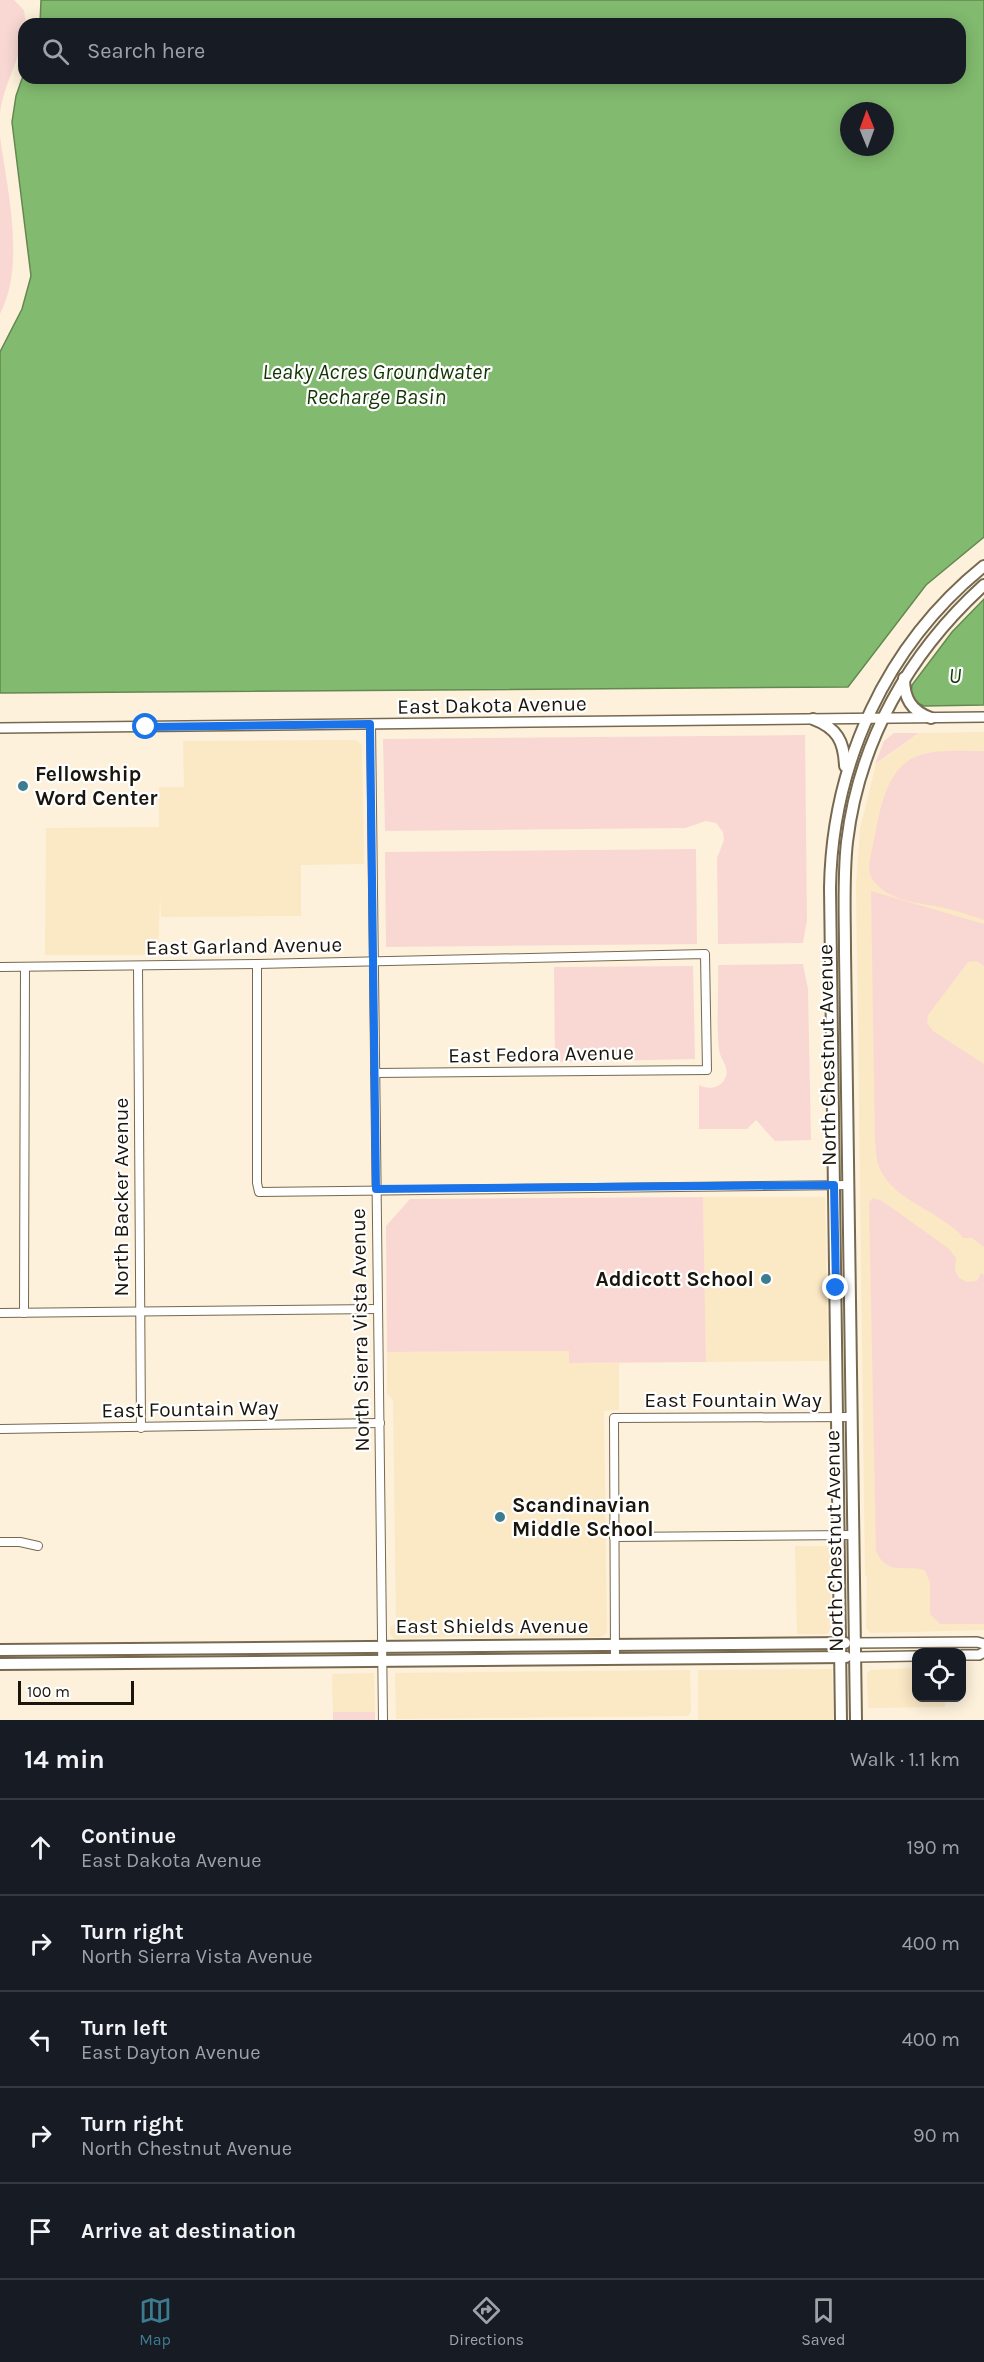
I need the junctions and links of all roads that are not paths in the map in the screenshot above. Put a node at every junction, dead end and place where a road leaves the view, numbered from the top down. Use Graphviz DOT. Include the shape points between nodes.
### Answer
graph roads {
  1 [pos="984,566"];
  2 [pos="984,585"];
  3 [pos="904,678"];
  4 [pos="984,717"];
  5 [pos="882,718"];
  6 [pos="931,718"];
  7 [pos="813,719"];
  8 [pos="866,719"];
  9 [pos="370,724"];
  10 [pos="0,728"];
  11 [pos="846,775"];
  12 [pos="831,952"];
  13 [pos="845,952"];
  14 [pos="374,960"];
  15 [pos="257,964"];
  16 [pos="138,966"];
  17 [pos="0,967"];
  18 [pos="25,967"];
  19 [pos="707,1070"];
  20 [pos="375,1073"];
  21 [pos="834,1185"];
  22 [pos="849,1185"];
  23 [pos="376,1189"];
  24 [pos="378,1309"];
  25 [pos="140,1311"];
  26 [pos="0,1313"];
  27 [pos="24,1313"];
  28 [pos="852,1417"];
  29 [pos="837,1418"];
  30 [pos="380,1423"];
  31 [pos="141,1428"];
  32 [pos="0,1429"];
  33 [pos="838,1535"];
  34 [pos="853,1535"];
  35 [pos="614,1537"];
  36 [pos="0,1542"];
  37 [pos="38,1546"];
  38 [pos="840,1643"];
  39 [pos="855,1643"];
  40 [pos="984,1644"];
  41 [pos="616,1645"];
  42 [pos="382,1647"];
  43 [pos="221,1648"];
  44 [pos="0,1650"];
  45 [pos="984,1652"];
  46 [pos="966,1655"];
  47 [pos="912,1656"];
  48 [pos="840,1657"];
  49 [pos="855,1657"];
  50 [pos="615,1659"];
  51 [pos="383,1661"];
  52 [pos="160,1663"];
  53 [pos="0,1664"];
  54 [pos="383,1720"];
  55 [pos="841,1720"];
  56 [pos="856,1720"];
  1 -- 8 [label="main road, North Chestnut Avenue" via="921,630 892,670"];
  2 -- 3 [label="main road, North Chestnut Avenue" via="938,632"];
  3 -- 5 [label="main road, North Chestnut Avenue"];
  3 -- 6 [label="main road" via="913,709"];
  4 -- 6 [label="street, East Dakota Avenue"];
  5 -- 6 [label="street, East Dakota Avenue"];
  5 -- 8 [label="street, East Dakota Avenue"];
  5 -- 13 [label="main road, North Chestnut Avenue" via="863,767 849,830"];
  7 -- 8 [label="street, East Dakota Avenue"];
  7 -- 9 [label="street, East Dakota Avenue"];
  7 -- 11 [label="main road" via="839,736"];
  8 -- 11 [label="main road, North Chestnut Avenue"];
  9 -- 10 [label="street, East Dakota Avenue"];
  9 -- 14 [label="street, North Sierra Vista Avenue"];
  11 -- 12 [label="main road, North Chestnut Avenue" via="832,852"];
  12 -- 13 [label="main road"];
  12 -- 21 [label="main road, North Chestnut Avenue"];
  13 -- 22 [label="main road, North Chestnut Avenue"];
  14 -- 15 [label="street, East Garland Avenue"];
  14 -- 19 [label="street, East Garland Avenue" via="705,954"];
  14 -- 20 [label="street, North Sierra Vista Avenue"];
  15 -- 16 [label="street, East Garland Avenue"];
  15 -- 23 [label="street" via="259,1192"];
  16 -- 18 [label="street, East Garland Avenue"];
  16 -- 25 [label="street, North Backer Avenue"];
  17 -- 18 [label="street, East Garland Avenue"];
  18 -- 27 [label="street"];
  19 -- 20 [label="street, East Fedora Avenue"];
  20 -- 23 [label="street, North Sierra Vista Avenue"];
  21 -- 22 [label="street"];
  21 -- 23 [label="street"];
  21 -- 29 [label="main road, North Chestnut Avenue"];
  22 -- 28 [label="main road, North Chestnut Avenue"];
  23 -- 24 [label="street, North Sierra Vista Avenue"];
  24 -- 25 [label="street"];
  24 -- 30 [label="street, North Sierra Vista Avenue"];
  25 -- 27 [label="street"];
  25 -- 31 [label="street, North Backer Avenue"];
  26 -- 27 [label="street"];
  28 -- 29 [label="street, East Fountain Way"];
  28 -- 34 [label="main road, North Chestnut Avenue"];
  29 -- 33 [label="main road, North Chestnut Avenue"];
  29 -- 35 [label="street, East Fountain Way" via="614,1418"];
  30 -- 31 [label="street, East Fountain Way"];
  30 -- 42 [label="street, North Sierra Vista Avenue"];
  31 -- 32 [label="street, East Fountain Way"];
  33 -- 34 [label="street"];
  33 -- 35 [label="street"];
  33 -- 38 [label="main road, North Chestnut Avenue"];
  34 -- 39 [label="main road, North Chestnut Avenue"];
  35 -- 41 [label="street"];
  36 -- 37 [label="street"];
  38 -- 39 [label="main road, East Shields Avenue"];
  38 -- 41 [label="main road, East Shields Avenue"];
  38 -- 48 [label="main road, North Chestnut Avenue"];
  39 -- 40 [label="street, East Shields Avenue"];
  39 -- 49 [label="main road, North Chestnut Avenue"];
  41 -- 42 [label="main road, East Shields Avenue"];
  41 -- 50 [label="street"];
  42 -- 43 [label="main road, East Shields Avenue"];
  42 -- 51 [label="street, North Sierra Vista Avenue"];
  43 -- 44 [label="main road, East Shields Avenue"];
  43 -- 52 [label="main road" via="215,1655 171,1658"];
  45 -- 46 [label="street"];
  47 -- 49 [label="street, East Shields Avenue"];
  48 -- 49 [label="main road, East Shields Avenue"];
  48 -- 50 [label="main road, East Shields Avenue"];
  48 -- 55 [label="main road, North Chestnut Avenue"];
  49 -- 56 [label="main road, North Chestnut Avenue"];
  50 -- 51 [label="main road, East Shields Avenue"];
  51 -- 52 [label="main road, East Shields Avenue"];
  51 -- 54 [label="street, North Sierra Vista Avenue"];
  52 -- 53 [label="main road, East Shields Avenue"];
}
